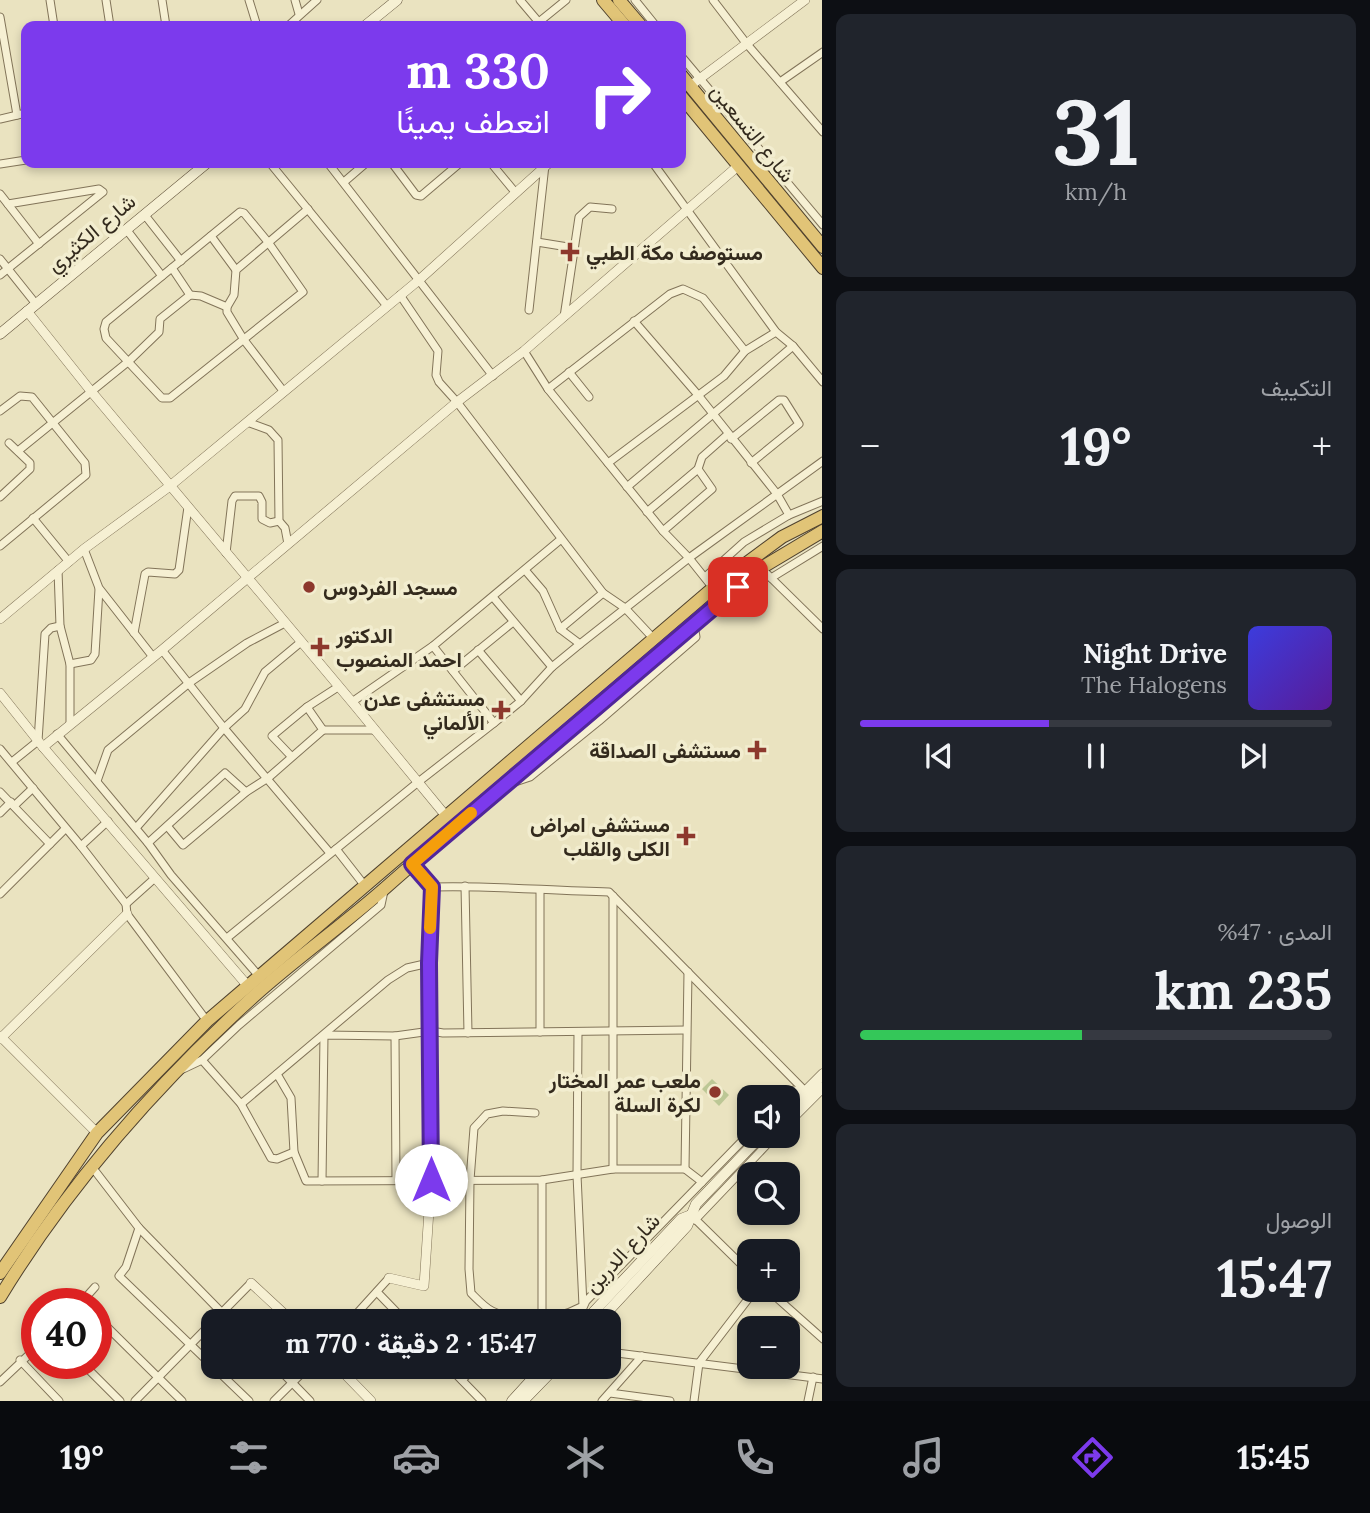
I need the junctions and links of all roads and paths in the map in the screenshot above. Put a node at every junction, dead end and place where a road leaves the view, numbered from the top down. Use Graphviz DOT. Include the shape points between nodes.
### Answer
graph roads {
  1 [pos="50,0"];
  2 [pos="106,0"];
  3 [pos="162,0"];
  4 [pos="249,0"];
  5 [pos="295,0"];
  6 [pos="317,0"];
  7 [pos="397,0"];
  8 [pos="520,0"];
  9 [pos="566,0"];
  10 [pos="603,0"];
  11 [pos="713,0"];
  12 [pos="805,0"];
  13 [pos="629,2"];
  14 [pos="299,14"];
  15 [pos="0,17"];
  16 [pos="53,21"];
  17 [pos="109,21"];
  18 [pos="165,21"];
  19 [pos="255,21"];
  20 [pos="293,21"];
  21 [pos="373,21"];
  22 [pos="535,21"];
  23 [pos="542,21"];
  24 [pos="621,21"];
  25 [pos="638,21"];
  26 [pos="650,21"];
  27 [pos="746,43"];
  28 [pos="822,52"];
  29 [pos="780,82"];
  30 [pos="688,89"];
  31 [pos="21,114"];
  32 [pos="17,115"];
  33 [pos="0,119"];
  34 [pos="822,132"];
  35 [pos="21,161"];
  36 [pos="0,164"];
  37 [pos="738,166"];
  38 [pos="201,168"];
  39 [pos="274,168"];
  40 [pos="332,168"];
  41 [pos="360,168"];
  42 [pos="396,168"];
  43 [pos="454,168"];
  44 [pos="495,168"];
  45 [pos="542,168"];
  46 [pos="546,168"];
  47 [pos="657,168"];
  48 [pos="344,182"];
  49 [pos="515,192"];
  50 [pos="0,194"];
  51 [pos="8,204"];
  52 [pos="308,209"];
  53 [pos="612,209"];
  54 [pos="688,209"];
  55 [pos="144,214"];
  56 [pos="822,225"];
  57 [pos="126,229"];
  58 [pos="211,236"];
  59 [pos="268,242"];
  60 [pos="537,242"];
  61 [pos="39,244"];
  62 [pos="822,247"];
  63 [pos="574,248"];
  64 [pos="0,259"];
  65 [pos="181,261"];
  66 [pos="172,268"];
  67 [pos="822,268"];
  68 [pos="7,269"];
  69 [pos="236,270"];
  70 [pos="0,275"];
  71 [pos="162,275"];
  72 [pos="419,281"];
  73 [pos="190,295"];
  74 [pos="400,295"];
  75 [pos="387,306"];
  76 [pos="227,307"];
  77 [pos="32,308"];
  78 [pos="529,310"];
  79 [pos="564,317"];
  80 [pos="634,321"];
  81 [pos="776,332"];
  82 [pos="0,334"];
  83 [pos="244,340"];
  84 [pos="793,346"];
  85 [pos="524,351"];
  86 [pos="745,351"];
  87 [pos="129,361"];
  88 [pos="569,372"];
  89 [pos="493,376"];
  90 [pos="822,382"];
  91 [pos="548,389"];
  92 [pos="90,390"];
  93 [pos="284,392"];
  94 [pos="698,395"];
  95 [pos="589,397"];
  96 [pos="457,401"];
  97 [pos="0,411"];
  98 [pos="713,414"];
  99 [pos="247,422"];
  100 [pos="51,423"];
  101 [pos="730,437"];
  102 [pos="9,443"];
  103 [pos="18,451"];
  104 [pos="822,461"];
  105 [pos="608,463"];
  106 [pos="751,463"];
  107 [pos="698,469"];
  108 [pos="170,486"];
  109 [pos="627,487"];
  110 [pos="776,494"];
  111 [pos="0,497"];
  112 [pos="822,501"];
  113 [pos="188,507"];
  114 [pos="648,512"];
  115 [pos="789,515"];
  116 [pos="822,516"];
  117 [pos="33,518"];
  118 [pos="279,521"];
  119 [pos="663,531"];
  120 [pos="822,531"];
  121 [pos="560,540"];
  122 [pos="288,544"];
  123 [pos="0,546"];
  124 [pos="822,546"];
  125 [pos="84,549"];
  126 [pos="226,552"];
  127 [pos="689,558"];
  128 [pos="69,562"];
  129 [pos="761,568"];
  130 [pos="58,570"];
  131 [pos="525,570"];
  132 [pos="248,578"];
  133 [pos="771,578"];
  134 [pos="709,583"];
  135 [pos="99,589"];
  136 [pos="603,593"];
  137 [pos="493,597"];
  138 [pos="625,608"];
  139 [pos="0,619"];
  140 [pos="513,622"];
  141 [pos="285,623"];
  142 [pos="60,626"];
  143 [pos="560,629"];
  144 [pos="822,629"];
  145 [pos="134,633"];
  146 [pos="653,638"];
  147 [pos="301,642"];
  148 [pos="580,644"];
  149 [pos="433,646"];
  150 [pos="162,650"];
  151 [pos="478,650"];
  152 [pos="153,657"];
  153 [pos="70,664"];
  154 [pos="552,667"];
  155 [pos="453,671"];
  156 [pos="189,683"];
  157 [pos="338,687"];
  158 [pos="0,693"];
  159 [pos="520,701"];
  160 [pos="352,702"];
  161 [pos="307,707"];
  162 [pos="70,723"];
  163 [pos="494,723"];
  164 [pos="224,728"];
  165 [pos="323,730"];
  166 [pos="374,730"];
  167 [pos="57,734"];
  168 [pos="41,743"];
  169 [pos="1,752"];
  170 [pos="291,756"];
  171 [pos="12,762"];
  172 [pos="268,778"];
  173 [pos="97,781"];
  174 [pos="416,783"];
  175 [pos="33,788"];
  176 [pos="0,792"];
  177 [pos="246,792"];
  178 [pos="12,804"];
  179 [pos="0,813"];
  180 [pos="446,816"];
  181 [pos="108,821"];
  182 [pos="168,827"];
  183 [pos="65,828"];
  184 [pos="136,828"];
  185 [pos="148,843"];
  186 [pos="50,844"];
  187 [pos="81,846"];
  188 [pos="333,851"];
  189 [pos="412,864"];
  190 [pos="155,878"];
  191 [pos="365,886"];
  192 [pos="465,886"];
  193 [pos="432,887"];
  194 [pos="384,889"];
  195 [pos="540,891"];
  196 [pos="0,894"];
  197 [pos="613,896"];
  198 [pos="127,909"];
  199 [pos="227,938"];
  200 [pos="429,963"];
  201 [pos="688,972"];
  202 [pos="258,975"];
  203 [pos="247,985"];
  204 [pos="206,1021"];
  205 [pos="614,1030"];
  206 [pos="686,1030"];
  207 [pos="431,1031"];
  208 [pos="579,1031"];
  209 [pos="540,1032"];
  210 [pos="468,1033"];
  211 [pos="324,1035"];
  212 [pos="396,1036"];
  213 [pos="1,1037"];
  214 [pos="200,1037"];
  215 [pos="202,1060"];
  216 [pos="277,1074"];
  217 [pos="822,1074"];
  218 [pos="170,1076"];
  219 [pos="822,1087"];
  220 [pos="800,1092"];
  221 [pos="809,1094"];
  222 [pos="800,1100"];
  223 [pos="241,1104"];
  224 [pos="800,1106"];
  225 [pos="535,1113"];
  226 [pos="97,1133"];
  227 [pos="737,1146"];
  228 [pos="750,1148"];
  229 [pos="763,1148"];
  230 [pos="294,1152"];
  231 [pos="92,1167"];
  232 [pos="612,1169"];
  233 [pos="685,1169"];
  234 [pos="577,1175"];
  235 [pos="396,1180"];
  236 [pos="431,1180"];
  237 [pos="470,1180"];
  238 [pos="542,1180"];
  239 [pos="322,1181"];
  240 [pos="702,1182"];
  241 [pos="693,1218"];
  242 [pos="139,1228"];
  243 [pos="737,1260"];
  244 [pos="0,1273"];
  245 [pos="389,1278"];
  246 [pos="251,1283"];
  247 [pos="377,1292"];
  248 [pos="0,1297"];
  249 [pos="746,1302"];
  250 [pos="781,1302"];
  251 [pos="583,1306"];
  252 [pos="218,1309"];
  253 [pos="226,1309"];
  254 [pos="279,1309"];
  255 [pos="361,1309"];
  256 [pos="393,1309"];
  257 [pos="490,1309"];
  258 [pos="542,1309"];
  259 [pos="576,1309"];
  260 [pos="595,1309"];
  261 [pos="610,1309"];
  262 [pos="112,1332"];
  263 [pos="201,1333"];
  264 [pos="822,1339"];
  265 [pos="189,1345"];
  266 [pos="621,1353"];
  267 [pos="642,1356"];
  268 [pos="20,1360"];
  269 [pos="699,1363"];
  270 [pos="813,1377"];
  271 [pos="158,1378"];
  272 [pos="822,1378"];
  273 [pos="98,1379"];
  274 [pos="289,1379"];
  275 [pos="295,1379"];
  276 [pos="349,1379"];
  277 [pos="532,1379"];
  278 [pos="544,1379"];
  279 [pos="462,1380"];
  280 [pos="0,1382"];
  281 [pos="292,1382"];
  282 [pos="610,1393"];
  283 [pos="59,1401"];
  284 [pos="120,1401"];
  285 [pos="135,1401"];
  286 [pos="182,1401"];
  287 [pos="249,1401"];
  288 [pos="274,1401"];
  289 [pos="310,1401"];
  290 [pos="370,1401"];
  291 [pos="482,1401"];
  292 [pos="512,1401"];
  293 [pos="523,1401"];
  294 [pos="602,1401"];
  295 [pos="670,1401"];
  296 [pos="694,1401"];
  297 [pos="808,1401"];
  1 -- 16 [label="street"];
  2 -- 17 [label="street"];
  3 -- 18 [label="street"];
  4 -- 19 [label="street"];
  5 -- 14 [label="street"];
  6 -- 14 [label="street"];
  7 -- 21 [label="main road"];
  8 -- 22 [label="street"];
  9 -- 23 [label="street"];
  10 -- 24 [label="highway"];
  11 -- 27 [label="street"];
  12 -- 27 [label="street"];
  13 -- 25 [label="highway"];
  13 -- 26 [label="street"];
  14 -- 20 [label="street"];
  15 -- 32 [label="street"];
  27 -- 29 [label="street"];
  27 -- 30 [label="street"];
  28 -- 29 [label="street"];
  29 -- 34 [label="street"];
  30 -- 37 [label="highway, شارع التسعين"];
  30 -- 56 [label="street"];
  30 -- 62 [label="highway, شارع التسعين"];
  31 -- 32 [label="street"];
  32 -- 33 [label="street"];
  35 -- 36 [label="street"];
  37 -- 54 [label="street"];
  37 -- 67 [label="highway, شارع التسعين"];
  38 -- 55 [label="main road, شارع الكثيري"];
  39 -- 52 [label="street"];
  40 -- 48 [label="street"];
  41 -- 48 [label="street"];
  42 -- 43 [label="street" via="421,196"];
  44 -- 49 [label="street"];
  45 -- 49 [label="street"];
  46 -- 60 [label="street"];
  47 -- 54 [label="street"];
  48 -- 72 [label="street"];
  49 -- 72 [label="street"];
  50 -- 51 [label="street"];
  51 -- 61 [label="street"];
  51 -- 61 [label="street" via="102,190 102,195"];
  52 -- 59 [label="street"];
  52 -- 75 [label="street"];
  53 -- 63 [label="street" via="584,210"];
  54 -- 79 [label="street"];
  54 -- 81 [label="street"];
  55 -- 57 [label="main road, شارع الكثيري"];
  55 -- 65 [label="street"];
  57 -- 71 [label="street"];
  57 -- 77 [label="main road, شارع الكثيري"];
  58 -- 59 [label="street" via="242,212"];
  58 -- 65 [label="street"];
  58 -- 69 [label="street"];
  59 -- 69 [label="street"];
  59 -- 83 [label="street" via="303,292"];
  60 -- 63 [label="street"];
  60 -- 78 [label="street"];
  61 -- 68 [label="street"];
  63 -- 79 [label="street"];
  64 -- 68 [label="street"];
  65 -- 66 [label="street"];
  66 -- 71 [label="street"];
  66 -- 73 [label="street"];
  68 -- 70 [label="street"];
  68 -- 77 [label="street"];
  69 -- 76 [label="street" via="234,295"];
  71 -- 87 [label="street" via="106,322 106,338"];
  72 -- 74 [label="street"];
  72 -- 89 [label="street"];
  73 -- 76 [label="street"];
  73 -- 87 [label="street" via="160,319 159,331"];
  74 -- 75 [label="street"];
  74 -- 96 [label="street" via="438,351 436,376"];
  75 -- 93 [label="street"];
  76 -- 83 [label="street"];
  77 -- 82 [label="main road, شارع الكثيري"];
  77 -- 92 [label="street"];
  79 -- 85 [label="street"];
  80 -- 86 [label="street" via="683,289 703,298"];
  80 -- 88 [label="street"];
  80 -- 94 [label="street"];
  81 -- 84 [label="street"];
  81 -- 86 [label="street"];
  83 -- 87 [label="street" via="170,398 162,398"];
  83 -- 93 [label="street"];
  84 -- 90 [label="street"];
  84 -- 98 [label="street"];
  85 -- 89 [label="street"];
  85 -- 91 [label="street"];
  86 -- 94 [label="street" via="724,376"];
  87 -- 92 [label="street"];
  88 -- 91 [label="street"];
  88 -- 95 [label="street"];
  89 -- 96 [label="street"];
  91 -- 105 [label="street"];
  92 -- 100 [label="street"];
  92 -- 108 [label="street"];
  93 -- 99 [label="street"];
  94 -- 98 [label="street"];
  94 -- 105 [label="street"];
  96 -- 121 [label="street"];
  96 -- 122 [label="street"];
  97 -- 100 [label="street" via="26,395"];
  98 -- 101 [label="street"];
  98 -- 109 [label="street"];
  99 -- 108 [label="street"];
  99 -- 118 [label="street" via="269,430 278,440"];
  100 -- 103 [label="street"];
  100 -- 117 [label="street" via="85,463 86,475"];
  101 -- 106 [label="street"];
  101 -- 106 [label="street" via="784,400 799,424"];
  101 -- 107 [label="street" via="702,457"];
  102 -- 103 [label="street"];
  103 -- 111 [label="street" via="30,469"];
  104 -- 110 [label="street"];
  105 -- 109 [label="street"];
  106 -- 110 [label="street"];
  107 -- 114 [label="street"];
  107 -- 119 [label="street" via="712,489"];
  108 -- 113 [label="street"];
  108 -- 125 [label="street"];
  109 -- 114 [label="street"];
  110 -- 115 [label="street"];
  110 -- 127 [label="street"];
  112 -- 115 [label="street"];
  113 -- 126 [label="street"];
  113 -- 145 [label="street" via="178,570 175,574 145,574"];
  114 -- 119 [label="street"];
  115 -- 134 [label="street" via="744,542"];
  116 -- 134 [label="highway"];
  117 -- 123 [label="street"];
  117 -- 128 [label="street"];
  118 -- 122 [label="street"];
  118 -- 126 [label="street" via="262,519 259,496 235,496"];
  119 -- 127 [label="street"];
  120 -- 129 [label="highway"];
  121 -- 131 [label="street"];
  121 -- 136 [label="street"];
  122 -- 132 [label="street"];
  124 -- 133 [label="street"];
  125 -- 128 [label="street"];
  125 -- 135 [label="street"];
  126 -- 132 [label="street"];
  127 -- 134 [label="street"];
  127 -- 138 [label="street"];
  128 -- 130 [label="street"];
  129 -- 133 [label="street"];
  129 -- 189 [label="highway"];
  130 -- 139 [label="street"];
  130 -- 142 [label="street"];
  131 -- 137 [label="street"];
  131 -- 143 [label="street" via="543,591"];
  132 -- 141 [label="street"];
  132 -- 150 [label="street"];
  133 -- 144 [label="street"];
  134 -- 146 [label="highway"];
  135 -- 145 [label="street"];
  135 -- 153 [label="street" via="95,654 91,660"];
  136 -- 138 [label="street"];
  136 -- 143 [label="street"];
  137 -- 140 [label="street"];
  137 -- 149 [label="street"];
  138 -- 146 [label="street"];
  138 -- 148 [label="street"];
  140 -- 151 [label="street"];
  140 -- 154 [label="street"];
  141 -- 147 [label="street"];
  141 -- 156 [label="street"];
  142 -- 153 [label="street"];
  142 -- 168 [label="street" via="45,635"];
  143 -- 148 [label="street"];
  145 -- 152 [label="street"];
  146 -- 180 [label="highway"];
  147 -- 157 [label="street"];
  147 -- 164 [label="street" via="265,672 245,709"];
  148 -- 154 [label="street"];
  149 -- 155 [label="street"];
  149 -- 160 [label="street"];
  150 -- 152 [label="street"];
  150 -- 156 [label="street"];
  151 -- 155 [label="street"];
  151 -- 159 [label="street"];
  152 -- 162 [label="street"];
  153 -- 162 [label="street"];
  154 -- 159 [label="street"];
  155 -- 163 [label="street"];
  156 -- 164 [label="street"];
  156 -- 173 [label="street" via="108,750"];
  157 -- 160 [label="street"];
  157 -- 161 [label="street"];
  158 -- 168 [label="street"];
  159 -- 163 [label="street"];
  160 -- 166 [label="street"];
  161 -- 165 [label="street"];
  161 -- 170 [label="street" via="272,736"];
  162 -- 167 [label="street"];
  163 -- 174 [label="street"];
  164 -- 172 [label="street"];
  164 -- 184 [label="street"];
  165 -- 166 [label="street"];
  165 -- 170 [label="street"];
  166 -- 174 [label="street"];
  167 -- 168 [label="street"];
  167 -- 173 [label="street"];
  168 -- 171 [label="street"];
  168 -- 181 [label="street"];
  169 -- 171 [label="street"];
  170 -- 172 [label="street"];
  171 -- 175 [label="street"];
  172 -- 177 [label="street"];
  172 -- 188 [label="street"];
  173 -- 184 [label="street"];
  174 -- 180 [label="street"];
  174 -- 188 [label="street"];
  175 -- 178 [label="street"];
  175 -- 183 [label="street"];
  176 -- 178 [label="street"];
  177 -- 182 [label="street" via="183,845"];
  177 -- 182 [label="street" via="225,773"];
  178 -- 179 [label="street"];
  178 -- 186 [label="street"];
  180 -- 191 [label="highway"];
  181 -- 187 [label="street"];
  181 -- 190 [label="street"];
  182 -- 185 [label="street"];
  183 -- 186 [label="street"];
  183 -- 187 [label="street"];
  184 -- 185 [label="street"];
  185 -- 199 [label="street"];
  186 -- 196 [label="street"];
  187 -- 198 [label="street"];
  188 -- 191 [label="street"];
  188 -- 199 [label="street"];
  189 -- 193 [label="street"];
  189 -- 194 [label="highway"];
  190 -- 198 [label="street"];
  190 -- 203 [label="street"];
  191 -- 202 [label="highway"];
  192 -- 193 [label="street"];
  192 -- 195 [label="street"];
  192 -- 210 [label="street"];
  193 -- 200 [label="street"];
  194 -- 214 [label="highway"];
  194 -- 215 [label="street" via="380,905"];
  195 -- 197 [label="street" via="609,892"];
  195 -- 209 [label="street"];
  197 -- 201 [label="street"];
  197 -- 205 [label="street"];
  198 -- 204 [label="street"];
  198 -- 213 [label="street"];
  199 -- 202 [label="street"];
  200 -- 207 [label="street"];
  200 -- 211 [label="street" via="407,968 388,980"];
  201 -- 206 [label="street"];
  201 -- 221 [label="street"];
  202 -- 203 [label="highway"];
  203 -- 204 [label="highway"];
  204 -- 214 [label="highway"];
  205 -- 206 [label="street"];
  205 -- 208 [label="street"];
  205 -- 232 [label="street"];
  206 -- 233 [label="street"];
  207 -- 210 [label="street"];
  207 -- 212 [label="street"];
  207 -- 236 [label="street"];
  208 -- 209 [label="street"];
  208 -- 234 [label="street"];
  209 -- 210 [label="street"];
  211 -- 212 [label="street"];
  211 -- 216 [label="street"];
  211 -- 239 [label="street"];
  212 -- 235 [label="street"];
  213 -- 226 [label="street"];
  214 -- 218 [label="highway"];
  214 -- 226 [label="highway" via="128,1099"];
  215 -- 218 [label="street"];
  215 -- 223 [label="street"];
  216 -- 223 [label="street"];
  216 -- 230 [label="street" via="291,1098"];
  217 -- 221 [label="main road"];
  218 -- 231 [label="highway"];
  219 -- 221 [label="main road"];
  220 -- 221 [label="street"];
  221 -- 222 [label="main road"];
  221 -- 224 [label="main road"];
  223 -- 230 [label="street" via="271,1158"];
  225 -- 237 [label="street" via="487,1114 474,1128"];
  226 -- 244 [label="highway"];
  227 -- 240 [label="street"];
  228 -- 241 [label="main road, شارع الدرين" via="696,1204"];
  229 -- 241 [label="street"];
  230 -- 239 [label="street" via="306,1181"];
  231 -- 242 [label="street"];
  231 -- 248 [label="highway" via="25,1255"];
  232 -- 233 [label="street"];
  232 -- 234 [label="street"];
  233 -- 240 [label="street"];
  234 -- 238 [label="street"];
  234 -- 251 [label="street"];
  235 -- 236 [label="street"];
  235 -- 239 [label="street"];
  236 -- 237 [label="street"];
  236 -- 245 [label="street" via="424,1286"];
  237 -- 238 [label="street"];
  237 -- 257 [label="street" via="471,1293"];
  238 -- 258 [label="street"];
  240 -- 251 [label="street"];
  241 -- 243 [label="street"];
  241 -- 260 [label="main road, شارع الدرين" via="681,1219"];
  241 -- 261 [label="main road, شارع الدرين"];
  242 -- 252 [label="street"];
  242 -- 265 [label="street" via="126,1267 118,1276"];
  245 -- 247 [label="street"];
  246 -- 253 [label="street"];
  246 -- 254 [label="street"];
  247 -- 255 [label="street"];
  247 -- 256 [label="street"];
  249 -- 269 [label="street"];
  250 -- 264 [label="street"];
  251 -- 259 [label="street"];
  262 -- 271 [label="street"];
  263 -- 265 [label="street"];
  265 -- 271 [label="street"];
  265 -- 287 [label="street"];
  266 -- 267 [label="street"];
  267 -- 269 [label="street"];
  267 -- 282 [label="street"];
  268 -- 280 [label="street"];
  268 -- 283 [label="street"];
  269 -- 270 [label="street"];
  269 -- 296 [label="street"];
  270 -- 272 [label="street"];
  270 -- 297 [label="street"];
  271 -- 285 [label="street"];
  271 -- 286 [label="street"];
  273 -- 284 [label="street"];
  274 -- 281 [label="street"];
  275 -- 281 [label="street"];
  276 -- 290 [label="street"];
  277 -- 292 [label="main road"];
  278 -- 293 [label="main road"];
  279 -- 291 [label="street"];
  281 -- 288 [label="street"];
  281 -- 289 [label="street"];
  282 -- 294 [label="street"];
  282 -- 295 [label="street"];
}
